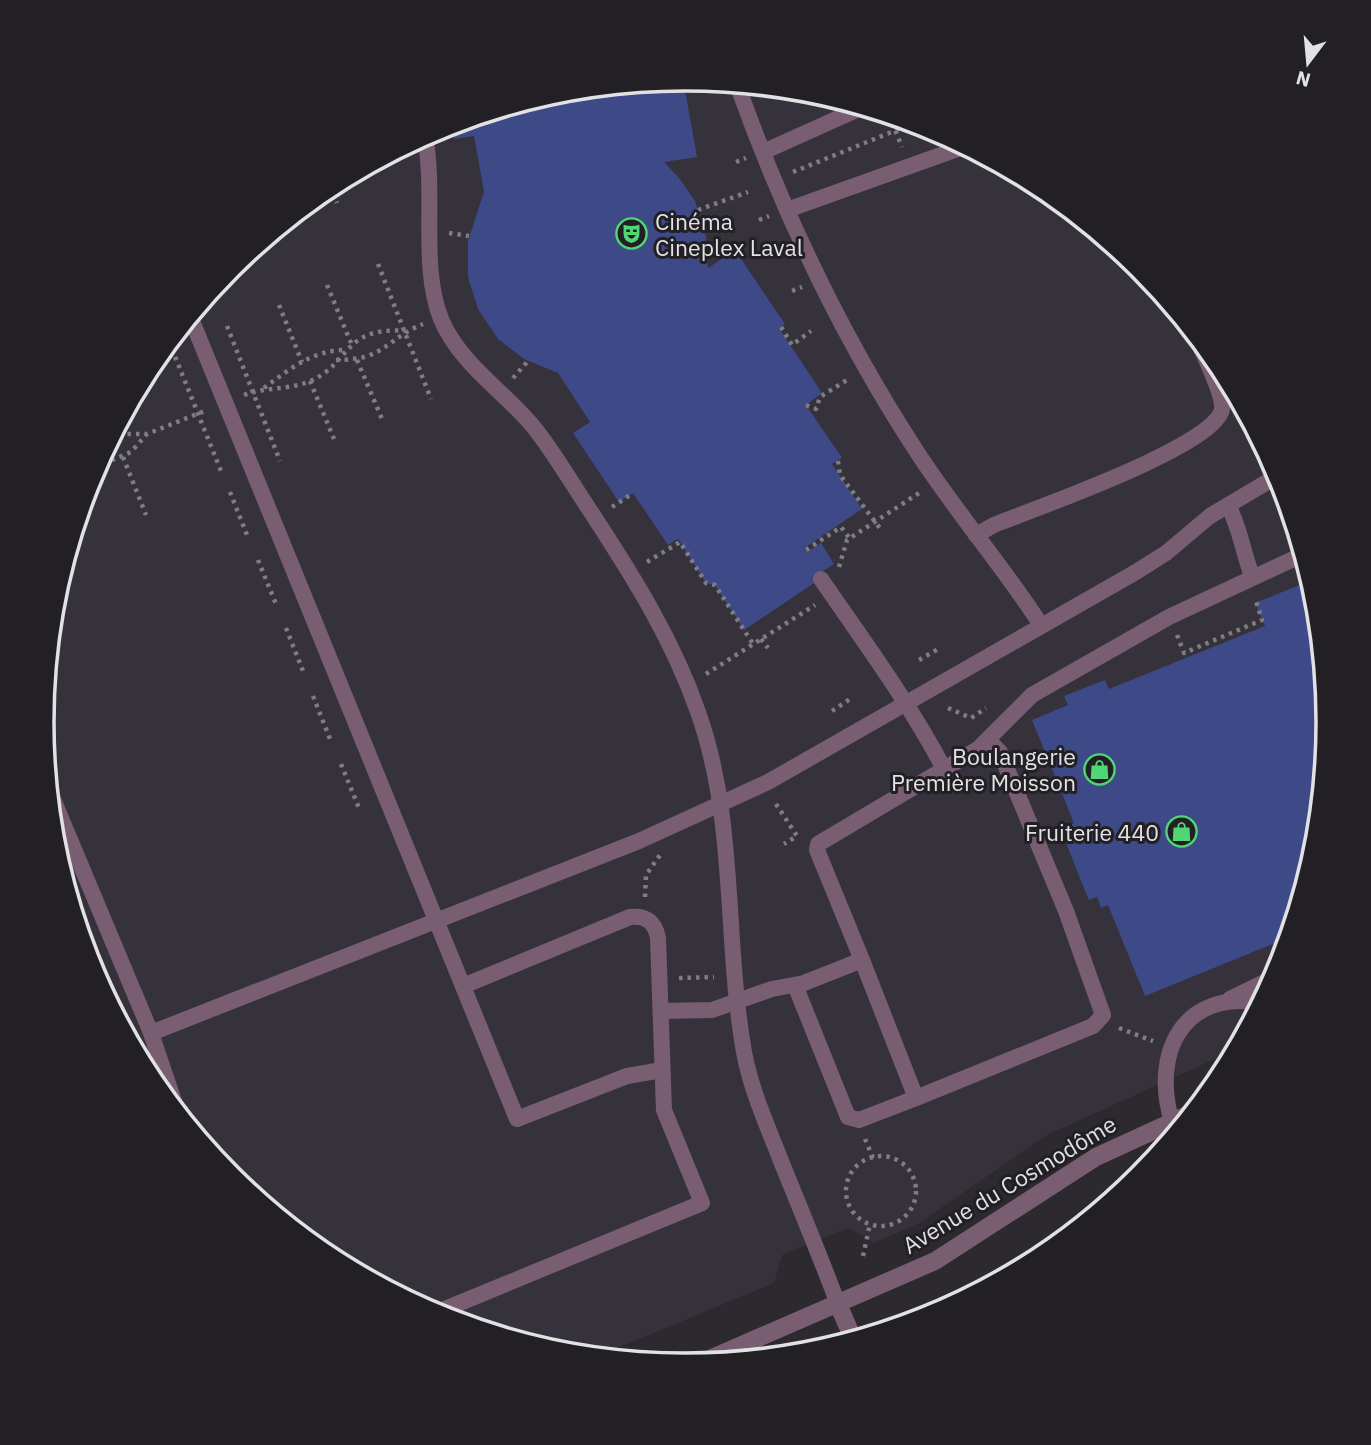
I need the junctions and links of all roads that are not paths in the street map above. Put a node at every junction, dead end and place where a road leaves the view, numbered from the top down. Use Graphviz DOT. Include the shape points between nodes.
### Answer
graph roads {
  1 [pos="741,94"];
  2 [pos="849,113"];
  3 [pos="427,147"];
  4 [pos="953,151"];
  5 [pos="763,152"];
  6 [pos="787,210"];
  7 [pos="194,327"];
  8 [pos="1210,371"];
  9 [pos="1269,481"];
  10 [pos="1228,505"];
  11 [pos="976,535"];
  12 [pos="1295,559"];
  13 [pos="1252,576"];
  14 [pos="821,579"];
  15 [pos="1041,625"];
  16 [pos="908,702"];
  17 [pos="989,741"];
  18 [pos="944,769"];
  19 [pos="721,804"];
  20 [pos="62,822"];
  21 [pos="436,920"];
  22 [pos="862,960"];
  23 [pos="1260,983"];
  24 [pos="795,985"];
  25 [pos="463,986"];
  26 [pos="1226,1000"];
  27 [pos="738,1001"];
  28 [pos="1252,1002"];
  29 [pos="661,1011"];
  30 [pos="150,1033"];
  31 [pos="662,1070"];
  32 [pos="167,1081"];
  33 [pos="916,1098"];
  34 [pos="1175,1121"];
  35 [pos="1172,1122"];
  36 [pos="838,1304"];
  37 [pos="448,1308"];
  38 [pos="850,1332"];
  39 [pos="726,1352"];
  1 -- 5 [label="lane"];
  2 -- 5 [label="lane"];
  3 -- 19 [label="lane" via="432,179 432,283 441,319 457,345 536,429 650,605 698,709"];
  4 -- 6 [label="lane"];
  5 -- 6 [label="lane"];
  6 -- 11 [label="lane" via="866,371"];
  7 -- 21 [label="lane"];
  8 -- 11 [label="lane" via="1222,402 1215,423 1171,453"];
  9 -- 10 [label="lane"];
  10 -- 13 [label="lane"];
  10 -- 15 [label="lane" via="1156,560"];
  11 -- 15 [label="lane"];
  12 -- 13 [label="lane"];
  13 -- 17 [label="lane" via="1032,695"];
  14 -- 16 [label="lane"];
  15 -- 16 [label="lane"];
  16 -- 18 [label="lane"];
  16 -- 19 [label="lane"];
  17 -- 18 [label="lane"];
  17 -- 33 [label="lane" via="1005,764 1103,1015 1093,1026"];
  18 -- 22 [label="lane" via="817,847"];
  19 -- 21 [label="lane"];
  19 -- 27 [label="lane"];
  20 -- 30 [label="lane"];
  21 -- 25 [label="lane"];
  21 -- 30 [label="lane"];
  22 -- 24 [label="lane"];
  22 -- 33 [label="lane"];
  23 -- 26 [label="lane"];
  24 -- 27 [label="lane"];
  24 -- 33 [label="lane" via="848,1117 859,1120"];
  25 -- 29 [label="lane" via="638,916 656,930"];
  25 -- 31 [label="lane" via="517,1119 627,1076"];
  26 -- 28 [label="lane"];
  26 -- 35 [label="lane" via="1190,1019 1173,1041 1163,1074"];
  27 -- 29 [label="lane" via="712,1010"];
  27 -- 36 [label="lane" via="751,1083"];
  29 -- 31 [label="lane"];
  30 -- 32 [label="lane"];
  31 -- 37 [label="lane" via="666,1119 702,1203"];
  34 -- 35 [label="street, Avenue du Cosmodôme"];
  35 -- 36 [label="street, Avenue du Cosmodôme" via="1096,1157 935,1262"];
  36 -- 38 [label="street"];
  36 -- 39 [label="street, Avenue du Cosmodôme"];
}
